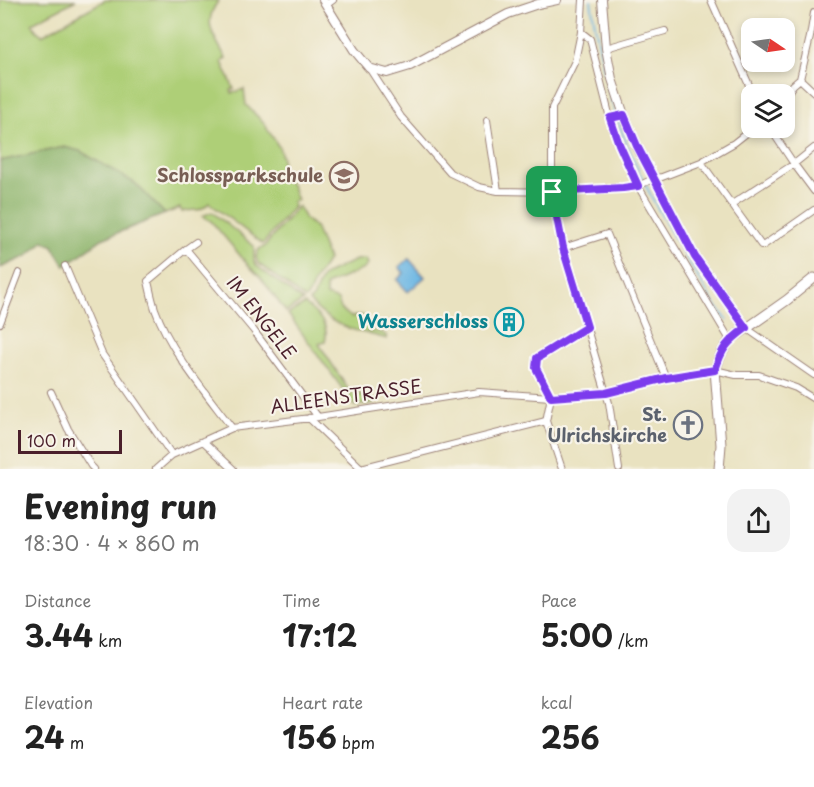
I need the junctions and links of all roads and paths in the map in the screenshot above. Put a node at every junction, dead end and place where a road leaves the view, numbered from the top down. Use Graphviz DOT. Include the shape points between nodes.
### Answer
graph roads {
  1 [pos="333,0"];
  2 [pos="557,0"];
  3 [pos="583,0"];
  4 [pos="602,0"];
  5 [pos="711,0"];
  6 [pos="324,3"];
  7 [pos="814,13"];
  8 [pos="665,31"];
  9 [pos="581,32"];
  10 [pos="606,48"];
  11 [pos="369,68"];
  12 [pos="800,79"];
  13 [pos="749,84"];
  14 [pos="795,84"];
  15 [pos="814,92"];
  16 [pos="617,117"];
  17 [pos="487,120"];
  18 [pos="741,137"];
  19 [pos="777,138"];
  20 [pos="814,148"];
  21 [pos="701,162"];
  22 [pos="794,164"];
  23 [pos="645,183"];
  24 [pos="814,190"];
  25 [pos="498,191"];
  26 [pos="552,192"];
  27 [pos="732,204"];
  28 [pos="814,210"];
  29 [pos="196,242"];
  30 [pos="563,248"];
  31 [pos="186,249"];
  32 [pos="65,267"];
  33 [pos="19,273"];
  34 [pos="814,278"];
  35 [pos="0,323"];
  36 [pos="587,327"];
  37 [pos="746,328"];
  38 [pos="730,340"];
  39 [pos="715,370"];
  40 [pos="814,375"];
  41 [pos="666,378"];
  42 [pos="51,392"];
  43 [pos="606,393"];
  44 [pos="551,397"];
  45 [pos="814,399"];
  46 [pos="318,417"];
  47 [pos="309,418"];
  48 [pos="546,421"];
  49 [pos="232,428"];
  50 [pos="203,441"];
  51 [pos="172,455"];
  52 [pos="94,469"];
  53 [pos="156,469"];
  54 [pos="233,469"];
  55 [pos="362,469"];
  56 [pos="562,469"];
  57 [pos="619,469"];
  58 [pos="719,469"];
  1 -- 6 [label="street"];
  2 -- 11 [label="street" via="508,14 410,66 387,73"];
  3 -- 9 [label="street"];
  4 -- 10 [label="street"];
  5 -- 13 [label="street"];
  6 -- 11 [label="street"];
  7 -- 12 [label="street"];
  8 -- 10 [label="street"];
  9 -- 16 [label="street" via="590,39"];
  9 -- 26 [label="street" via="575,61 552,108"];
  10 -- 16 [label="street"];
  11 -- 25 [label="street" via="401,117 450,173"];
  12 -- 14 [label="street"];
  12 -- 15 [label="street"];
  16 -- 23 [label="street" via="637,146"];
  16 -- 23 [label="street" via="619,144"];
  17 -- 25 [label="street"];
  18 -- 21 [label="street"];
  19 -- 22 [label="street"];
  20 -- 22 [label="street"];
  21 -- 23 [label="street"];
  21 -- 27 [label="street"];
  22 -- 24 [label="street"];
  22 -- 27 [label="street"];
  23 -- 26 [label="street"];
  23 -- 37 [label="street"];
  23 -- 38 [label="street"];
  25 -- 26 [label="street"];
  26 -- 30 [label="street"];
  27 -- 28 [label="street" via="761,245"];
  29 -- 31 [label="street"];
  30 -- 36 [label="street"];
  30 -- 41 [label="street" via="607,234"];
  31 -- 46 [label="street, IM ENGELE"];
  31 -- 49 [label="street" via="148,281 154,308 183,361"];
  32 -- 51 [label="street" via="102,354"];
  33 -- 35 [label="street"];
  34 -- 37 [label="main road"];
  36 -- 43 [label="street"];
  36 -- 44 [label="street" via="537,358 536,368"];
  37 -- 38 [label="main road"];
  37 -- 40 [label="street"];
  38 -- 39 [label="main road"];
  39 -- 41 [label="street, ALLEENSTRASSE"];
  39 -- 45 [label="street, ALLEENSTRASSE" via="759,375"];
  39 -- 58 [label="main road" via="722,445"];
  41 -- 43 [label="street, ALLEENSTRASSE"];
  42 -- 52 [label="street" via="68,429"];
  43 -- 44 [label="street, ALLEENSTRASSE"];
  43 -- 57 [label="street"];
  44 -- 46 [label="street, ALLEENSTRASSE" via="479,392"];
  44 -- 48 [label="street"];
  46 -- 47 [label="street, ALLEENSTRASSE"];
  47 -- 49 [label="street, ALLEENSTRASSE"];
  47 -- 55 [label="street"];
  48 -- 55 [label="street"];
  48 -- 56 [label="street"];
  49 -- 50 [label="street, ALLEENSTRASSE"];
  50 -- 51 [label="street, ALLEENSTRASSE"];
  50 -- 54 [label="street"];
  51 -- 53 [label="street, ALLEENSTRASSE"];
}
